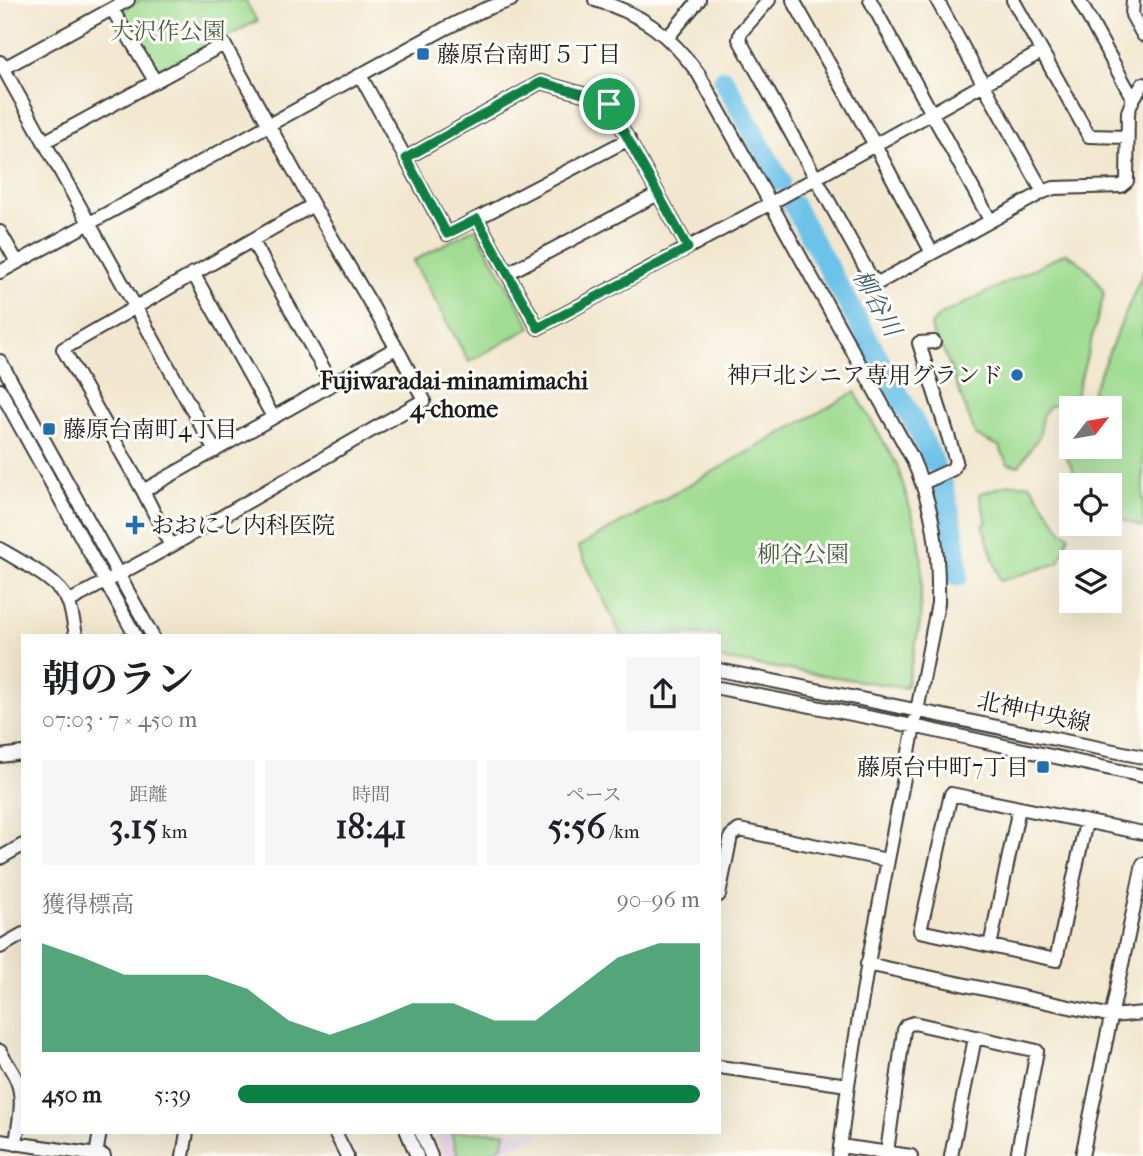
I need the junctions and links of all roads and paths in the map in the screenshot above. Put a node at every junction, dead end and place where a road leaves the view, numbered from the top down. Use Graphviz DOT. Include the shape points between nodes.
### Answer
graph roads {
  1 [pos="128,0"];
  2 [pos="511,0"];
  3 [pos="595,0"];
  4 [pos="699,0"];
  5 [pos="769,0"];
  6 [pos="793,0"];
  7 [pos="870,0"];
  8 [pos="937,0"];
  9 [pos="1013,0"];
  10 [pos="1079,0"];
  11 [pos="1133,0"];
  12 [pos="112,9"];
  13 [pos="1143,35"];
  14 [pos="668,37"];
  15 [pos="1041,52"];
  16 [pos="2,65"];
  17 [pos="360,75"];
  18 [pos="155,81"];
  19 [pos="984,84"];
  20 [pos="1143,84"];
  21 [pos="1133,99"];
  22 [pos="932,113"];
  23 [pos="268,125"];
  24 [pos="1127,137"];
  25 [pos="629,139"];
  26 [pos="44,142"];
  27 [pos="874,145"];
  28 [pos="406,158"];
  29 [pos="817,178"];
  30 [pos="1043,191"];
  31 [pos="658,194"];
  32 [pos="771,203"];
  33 [pos="313,205"];
  34 [pos="477,219"];
  35 [pos="990,220"];
  36 [pos="89,223"];
  37 [pos="0,232"];
  38 [pos="252,240"];
  39 [pos="688,248"];
  40 [pos="932,253"];
  41 [pos="17,262"];
  42 [pos="0,272"];
  43 [pos="194,273"];
  44 [pos="508,273"];
  45 [pos="134,308"];
  46 [pos="934,342"];
  47 [pos="396,348"];
  48 [pos="0,361"];
  49 [pos="332,384"];
  50 [pos="0,390"];
  51 [pos="273,417"];
  52 [pos="215,452"];
  53 [pos="923,483"];
  54 [pos="143,491"];
  55 [pos="171,546"];
  56 [pos="0,549"];
  57 [pos="112,578"];
  58 [pos="68,602"];
  59 [pos="76,634"];
  60 [pos="135,634"];
  61 [pos="151,634"];
  62 [pos="721,670"];
  63 [pos="721,688"];
  64 [pos="917,710"];
  65 [pos="913,726"];
  66 [pos="21,753"];
  67 [pos="0,756"];
  68 [pos="1143,757"];
  69 [pos="1143,776"];
  70 [pos="1019,808"];
  71 [pos="1086,822"];
  72 [pos="1143,833"];
  73 [pos="21,846"];
  74 [pos="0,858"];
  75 [pos="887,860"];
  76 [pos="1143,864"];
  77 [pos="721,885"];
  78 [pos="21,935"];
  79 [pos="990,946"];
  80 [pos="0,947"];
  81 [pos="867,964"];
  82 [pos="1143,1013"];
  83 [pos="1112,1016"];
  84 [pos="975,1038"];
  85 [pos="0,1051"];
  86 [pos="721,1068"];
  87 [pos="848,1085"];
  88 [pos="100,1134"];
  89 [pos="187,1134"];
  90 [pos="336,1134"];
  91 [pos="408,1134"];
  92 [pos="422,1134"];
  93 [pos="0,1141"];
  94 [pos="16,1144"];
  95 [pos="839,1151"];
  96 [pos="887,1153"];
  97 [pos="100,1156"];
  98 [pos="183,1156"];
  99 [pos="347,1156"];
  100 [pos="417,1156"];
  101 [pos="431,1156"];
  102 [pos="911,1156"];
  103 [pos="951,1156"];
  104 [pos="1017,1156"];
  105 [pos="1082,1156"];
  1 -- 12 [label="street"];
  2 -- 17 [label="street" via="464,19"];
  3 -- 14 [label="street" via="630,13"];
  4 -- 14 [label="street"];
  5 -- 29 [label="street" via="739,39"];
  6 -- 27 [label="street"];
  7 -- 22 [label="street"];
  8 -- 19 [label="street"];
  9 -- 15 [label="street"];
  10 -- 21 [label="street"];
  11 -- 13 [label="street" via="1132,15"];
  12 -- 16 [label="street"];
  12 -- 18 [label="street"];
  14 -- 32 [label="street" via="698,73"];
  15 -- 19 [label="street"];
  15 -- 24 [label="street" via="1089,136"];
  16 -- 26 [label="street"];
  17 -- 23 [label="street"];
  17 -- 28 [label="street"];
  18 -- 23 [label="street" via="224,44"];
  18 -- 26 [label="street"];
  19 -- 22 [label="street"];
  19 -- 30 [label="street"];
  20 -- 21 [label="street"];
  21 -- 24 [label="street"];
  22 -- 27 [label="street"];
  22 -- 35 [label="street"];
  23 -- 33 [label="street"];
  23 -- 36 [label="street"];
  24 -- 30 [label="street" via="1127,181 1121,186"];
  25 -- 28 [label="street" via="607,101 541,82"];
  25 -- 31 [label="street"];
  25 -- 34 [label="street"];
  26 -- 36 [label="street"];
  27 -- 29 [label="street"];
  27 -- 40 [label="street"];
  28 -- 34 [label="street" via="447,234"];
  29 -- 32 [label="street"];
  29 -- 40 [label="street" via="878,283"];
  30 -- 35 [label="street"];
  31 -- 39 [label="street"];
  31 -- 44 [label="street"];
  32 -- 39 [label="street"];
  32 -- 53 [label="street"];
  33 -- 38 [label="street"];
  33 -- 47 [label="street"];
  34 -- 44 [label="street"];
  35 -- 40 [label="street"];
  36 -- 41 [label="street"];
  36 -- 45 [label="street"];
  37 -- 41 [label="street"];
  38 -- 43 [label="street"];
  38 -- 49 [label="street"];
  39 -- 44 [label="street" via="538,328"];
  41 -- 42 [label="street"];
  43 -- 45 [label="street"];
  43 -- 51 [label="street"];
  45 -- 52 [label="street"];
  45 -- 54 [label="street" via="63,349"];
  46 -- 53 [label="street" via="919,343 956,461 953,469"];
  47 -- 49 [label="street"];
  47 -- 55 [label="street" via="424,400"];
  48 -- 57 [label="street"];
  49 -- 51 [label="street"];
  50 -- 57 [label="street"];
  51 -- 52 [label="street"];
  52 -- 54 [label="street"];
  53 -- 64 [label="street" via="936,539 938,603"];
  54 -- 55 [label="street"];
  55 -- 57 [label="street"];
  56 -- 58 [label="street" via="48,579"];
  57 -- 58 [label="street"];
  57 -- 60 [label="street"];
  57 -- 61 [label="street"];
  58 -- 59 [label="street"];
  62 -- 64 [label="street, 北神中央線"];
  63 -- 65 [label="street"];
  64 -- 65 [label="street"];
  64 -- 68 [label="street, 北神中央線"];
  65 -- 69 [label="street"];
  65 -- 75 [label="street"];
  66 -- 67 [label="street"];
  70 -- 71 [label="street"];
  70 -- 79 [label="street"];
  70 -- 79 [label="street" via="951,794 920,931"];
  71 -- 72 [label="street"];
  71 -- 79 [label="street" via="1056,960"];
  73 -- 74 [label="street"];
  75 -- 77 [label="street" via="739,830 731,836"];
  75 -- 81 [label="street"];
  76 -- 83 [label="street"];
  78 -- 80 [label="street"];
  81 -- 83 [label="street"];
  81 -- 87 [label="street"];
  82 -- 83 [label="street"];
  83 -- 105 [label="street"];
  84 -- 96 [label="street" via="907,1025"];
  84 -- 103 [label="street"];
  84 -- 104 [label="street" via="1037,1051"];
  85 -- 94 [label="street" via="19,1091"];
  86 -- 87 [label="street"];
  87 -- 95 [label="street"];
  88 -- 97 [label="street"];
  89 -- 98 [label="street"];
  90 -- 99 [label="street"];
  91 -- 100 [label="street"];
  92 -- 101 [label="street"];
  93 -- 94 [label="street"];
  94 -- 97 [label="street"];
  95 -- 96 [label="street"];
  96 -- 102 [label="street"];
}
